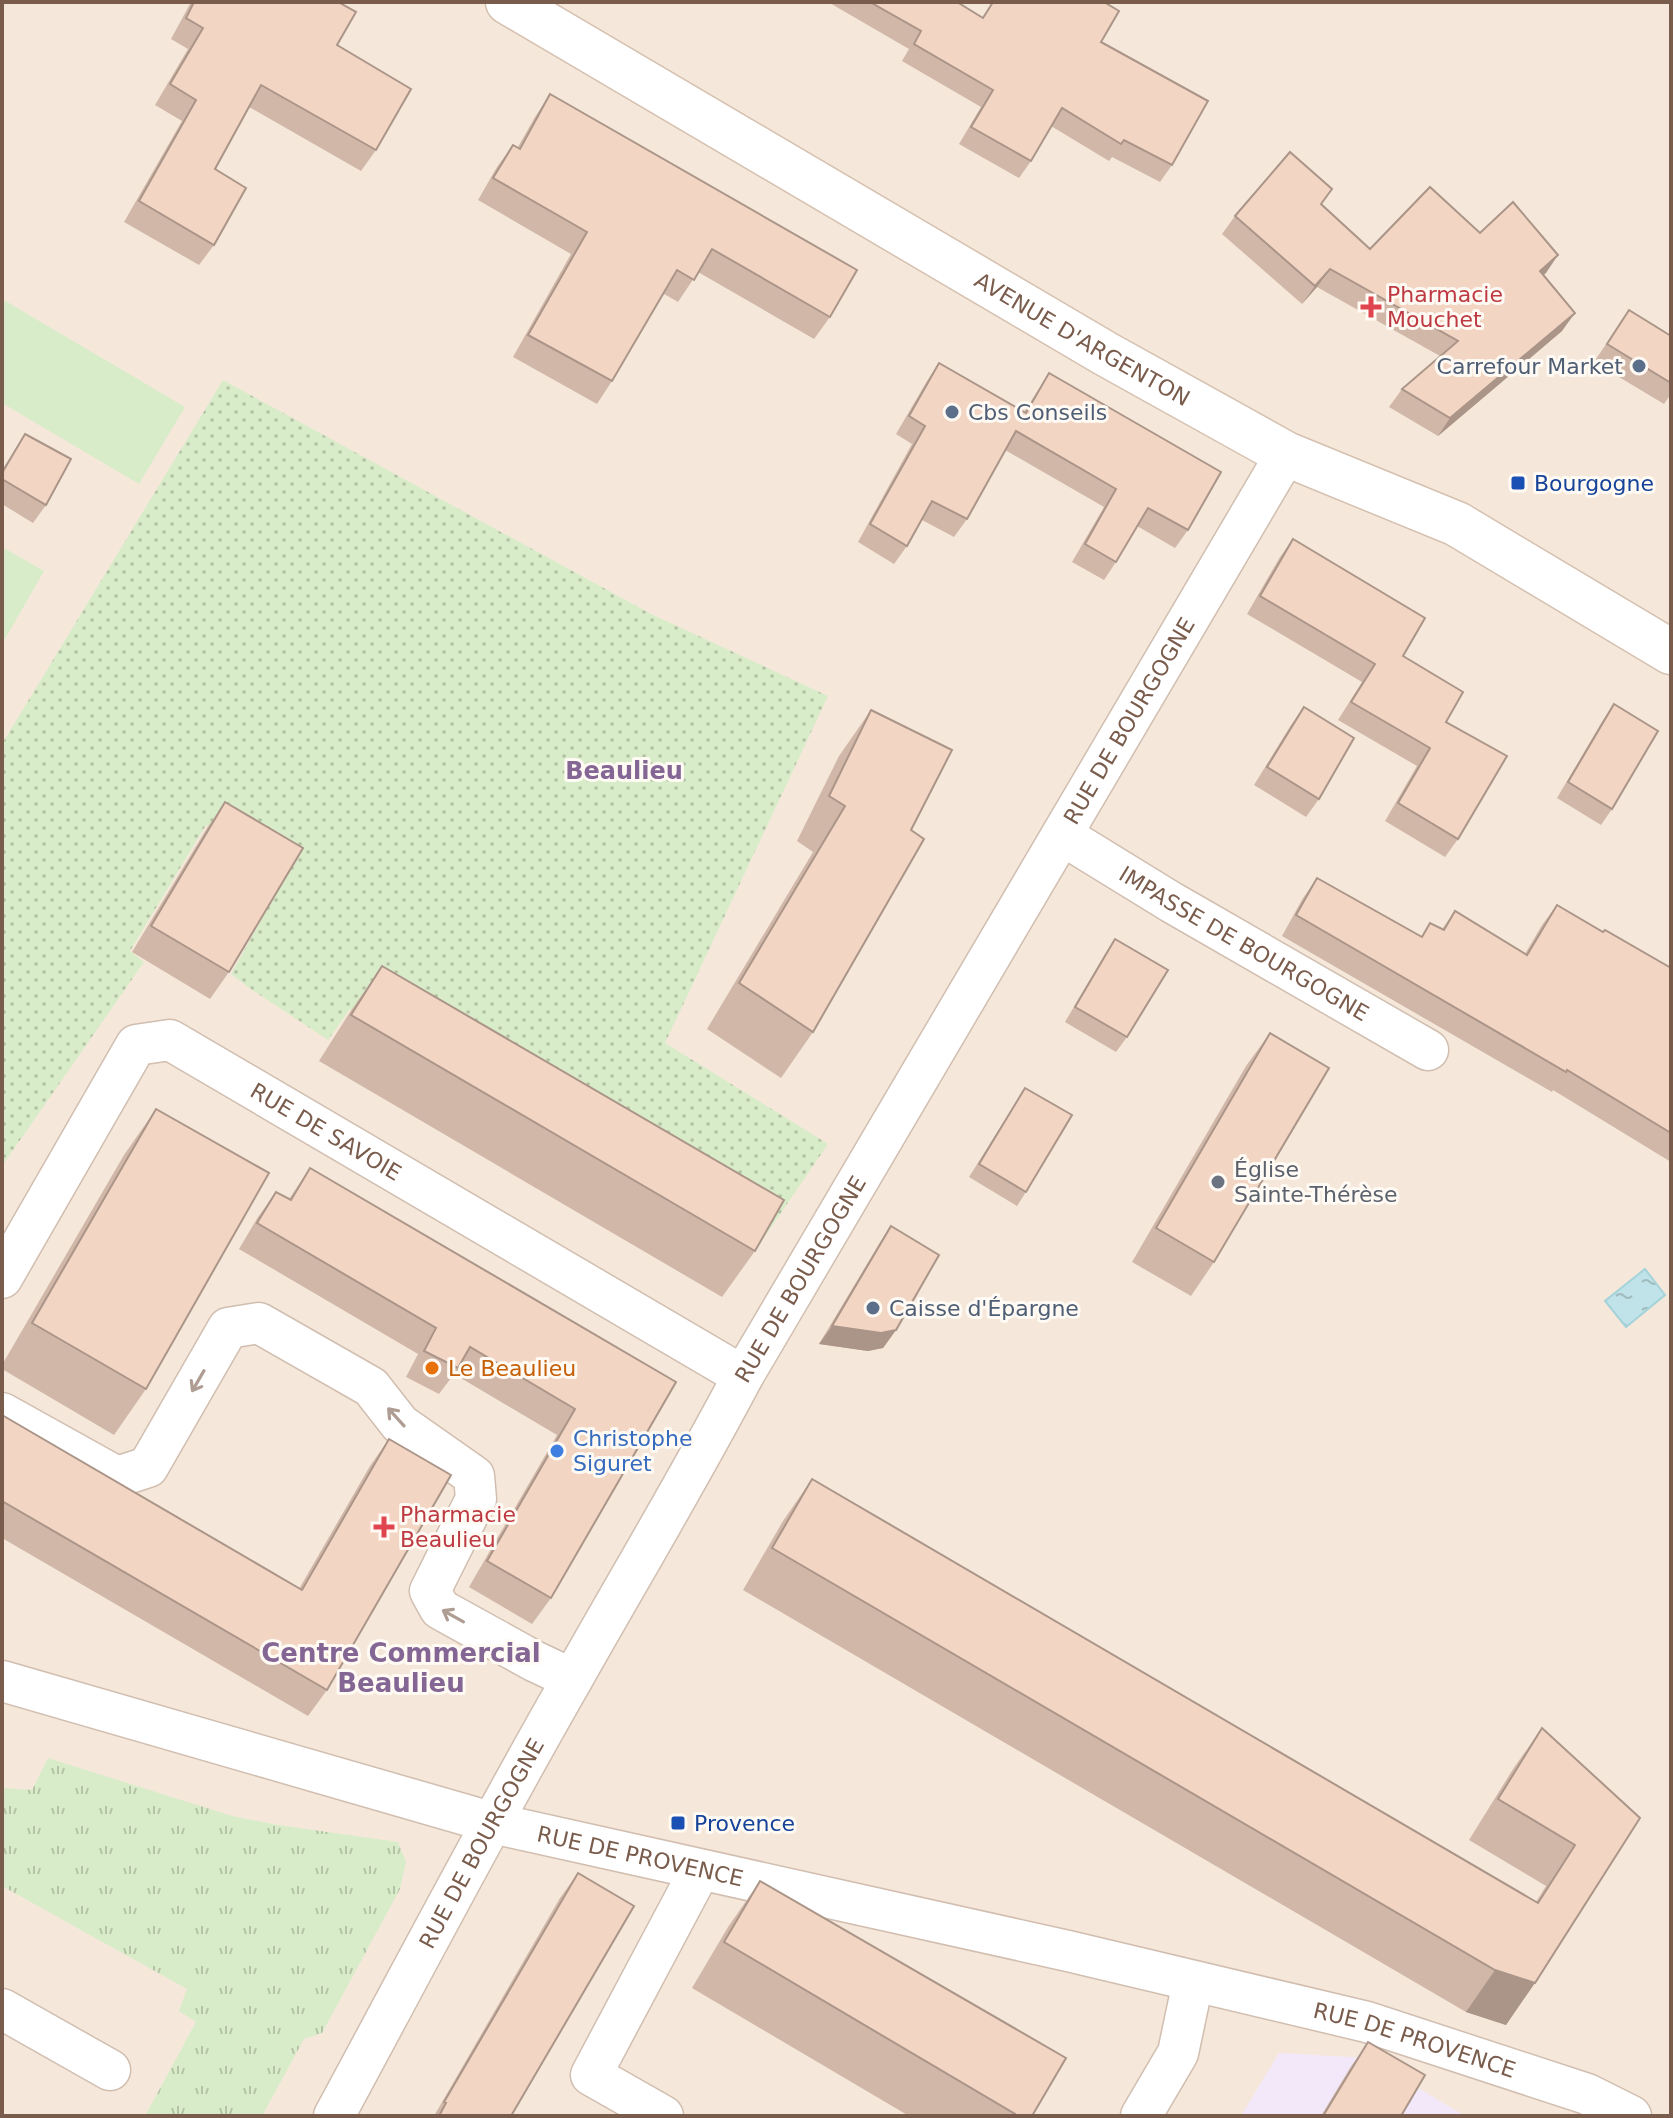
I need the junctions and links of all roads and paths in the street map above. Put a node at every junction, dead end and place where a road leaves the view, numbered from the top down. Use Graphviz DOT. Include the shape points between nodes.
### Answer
graph roads {
  1 [pos="508,2"];
  2 [pos="1286,454"];
  3 [pos="1671,652"];
  4 [pos="1062,835"];
  5 [pos="1428,1050"];
  6 [pos="2,1278"];
  7 [pos="743,1376"];
  8 [pos="2,1413"];
  9 [pos="572,1679"];
  10 [pos="2,1681"];
  11 [pos="492,1823"];
  12 [pos="700,1870"];
  13 [pos="1193,1982"];
  14 [pos="2,2009"];
  15 [pos="110,2070"];
  16 [pos="334,2116"];
  17 [pos="663,2116"];
  18 [pos="1141,2116"];
  19 [pos="1631,2116"];
  1 -- 2 [label="main road, AVENUE D'ARGENTON"];
  2 -- 3 [label="main road, AVENUE D'ARGENTON" via="1457,524"];
  2 -- 4 [label="street, RUE DE BOURGOGNE"];
  4 -- 5 [label="street, IMPASSE DE BOURGOGNE"];
  4 -- 7 [label="street, RUE DE BOURGOGNE"];
  6 -- 7 [label="street, RUE DE SAVOIE" via="136,1045 170,1040"];
  7 -- 9 [label="street, RUE DE BOURGOGNE"];
  9 -- 8 [label="street, one-way" via="440,1609 430,1591 476,1499 474,1476 400,1424 371,1387 259,1323 228,1328 148,1467 117,1477"];
  9 -- 11 [label="street, RUE DE BOURGOGNE"];
  10 -- 11 [label="street, RUE DE PROVENCE"];
  11 -- 12 [label="street, RUE DE PROVENCE"];
  11 -- 16 [label="street, RUE DE BOURGOGNE"];
  12 -- 13 [label="street, RUE DE PROVENCE"];
  12 -- 17 [label="street" via="591,2075"];
  13 -- 18 [label="street" via="1178,2053"];
  13 -- 19 [label="street, RUE DE PROVENCE" via="1367,2022 1587,2094"];
  14 -- 15 [label="street"];
}
